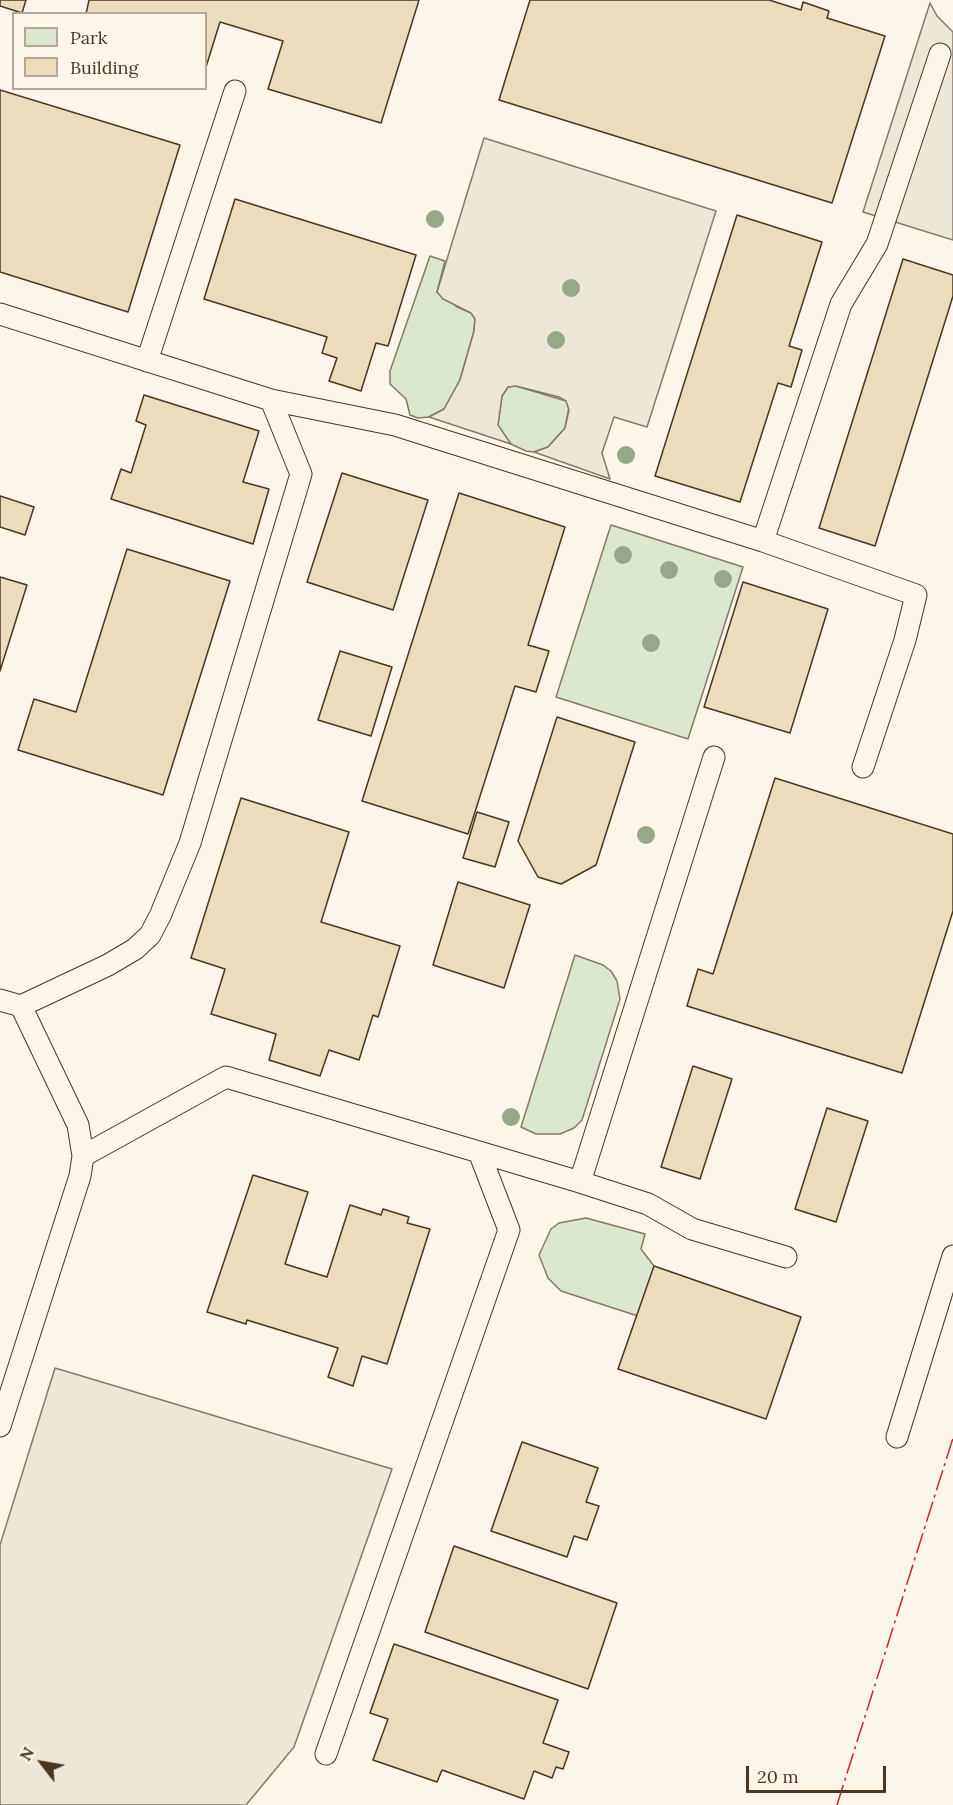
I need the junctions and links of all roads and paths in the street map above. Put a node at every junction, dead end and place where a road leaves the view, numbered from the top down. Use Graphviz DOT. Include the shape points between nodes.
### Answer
graph roads {
  1 [pos="940,54"];
  2 [pos="235,91"];
  3 [pos="0,314"];
  4 [pos="147,361"];
  5 [pos="271,400"];
  6 [pos="763,541"];
  7 [pos="714,757"];
  8 [pos="863,767"];
  9 [pos="0,999"];
  10 [pos="21,1006"];
  11 [pos="479,1152"];
  12 [pos="83,1156"];
  13 [pos="580,1182"];
  14 [pos="953,1256"];
  15 [pos="786,1257"];
  16 [pos="0,1426"];
  17 [pos="897,1437"];
  18 [pos="326,1754"];
  1 -- 6 [label="lane" via="877,244 841,304"];
  2 -- 4 [label="lane"];
  3 -- 4 [label="lane"];
  4 -- 5 [label="lane"];
  5 -- 6 [label="lane" via="395,425"];
  5 -- 10 [label="lane" via="301,474 190,843 160,916 150,935 135,949"];
  6 -- 8 [label="lane" via="916,595"];
  7 -- 13 [label="lane"];
  9 -- 10 [label="lane"];
  10 -- 12 [label="lane" via="78,1125"];
  11 -- 12 [label="lane" via="226,1077"];
  11 -- 13 [label="lane"];
  11 -- 18 [label="lane" via="509,1230"];
  12 -- 16 [label="lane" via="80,1176"];
  13 -- 15 [label="lane" via="648,1204 692,1229"];
  14 -- 17 [label="lane"];
}
